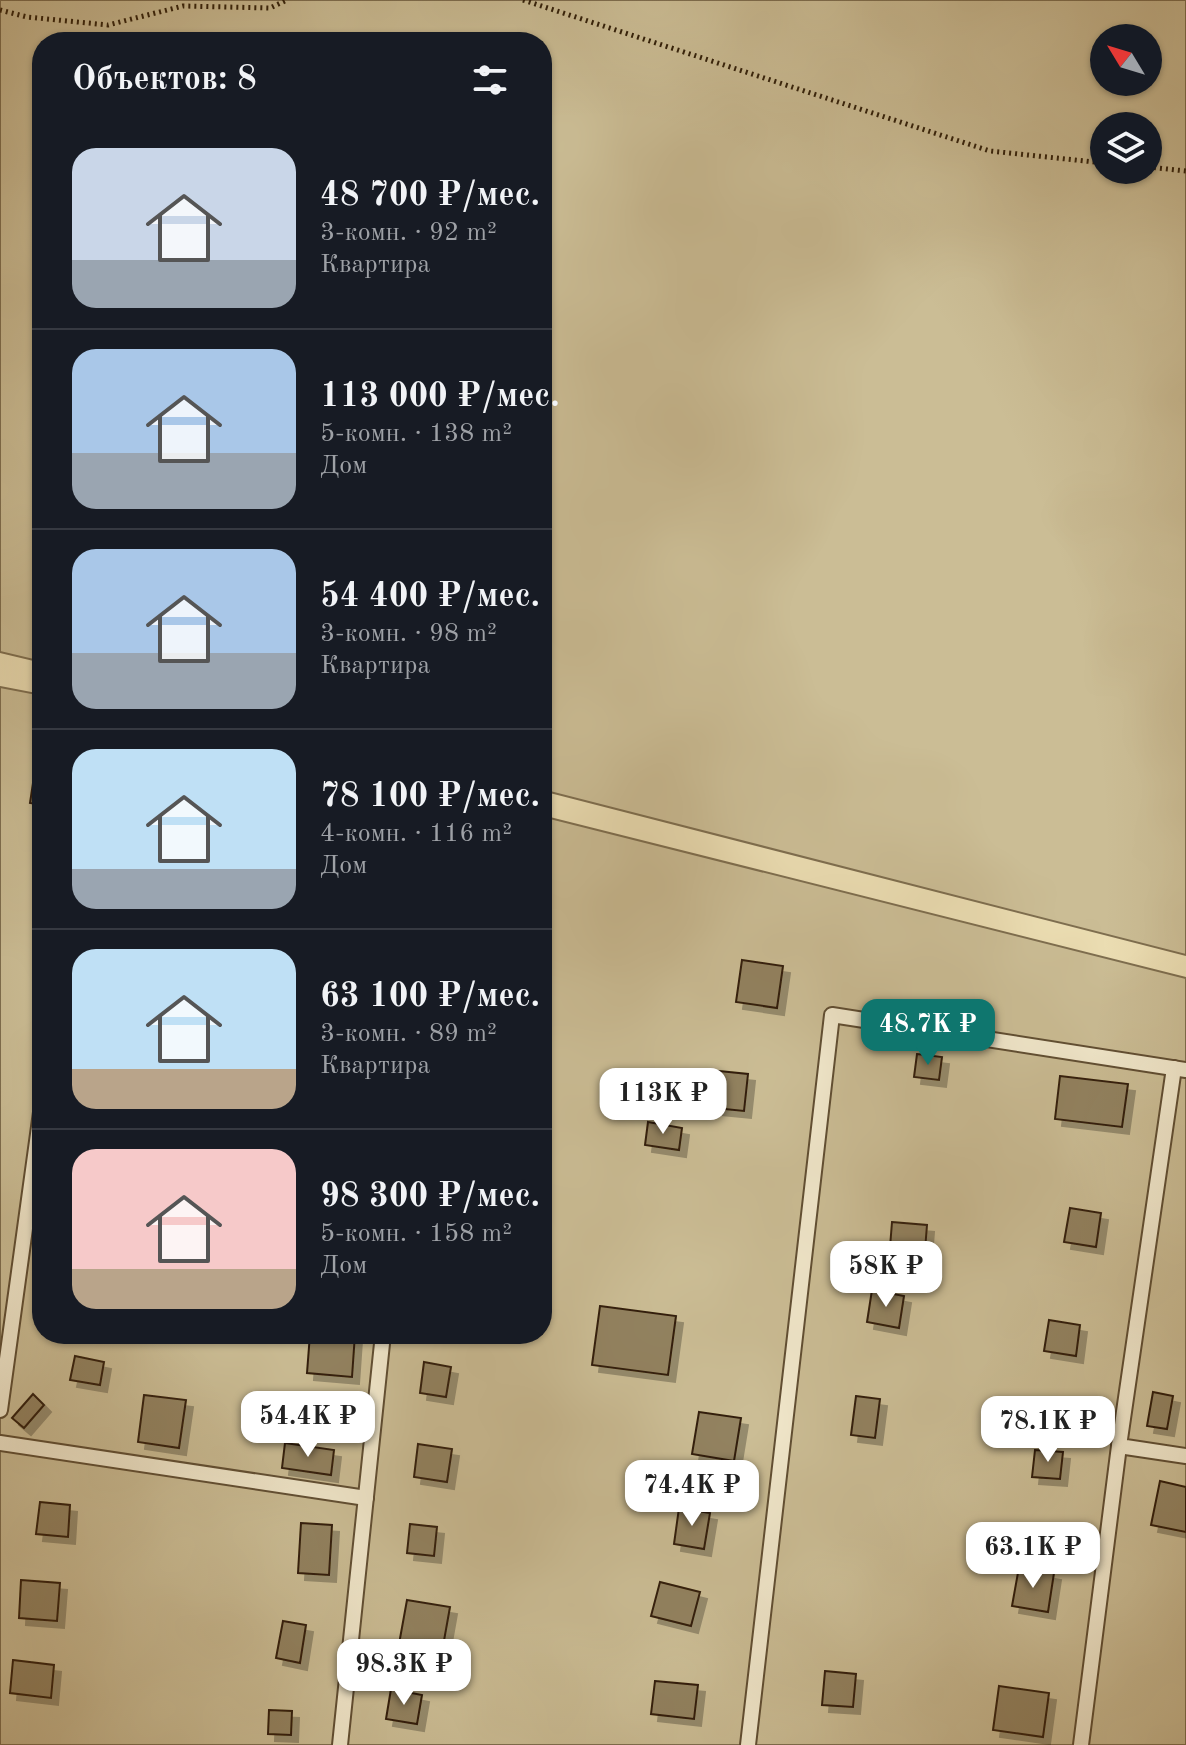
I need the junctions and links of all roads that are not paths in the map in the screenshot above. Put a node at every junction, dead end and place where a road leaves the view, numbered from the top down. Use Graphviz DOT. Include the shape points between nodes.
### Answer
graph roads {
  1 [pos="1180,1069"];
  2 [pos="32,1178"];
  3 [pos="382,1344"];
  4 [pos="0,1410"];
  5 [pos="0,1443"];
  6 [pos="1119,1446"];
  7 [pos="1186,1456"];
  8 [pos="366,1498"];
  9 [pos="340,1745"];
  10 [pos="748,1745"];
  11 [pos="1081,1745"];
  1 -- 6 [label="lane"];
  1 -- 10 [label="lane" via="832,1015"];
  2 -- 4 [label="lane"];
  3 -- 8 [label="lane"];
  5 -- 8 [label="lane"];
  6 -- 7 [label="lane"];
  6 -- 11 [label="lane"];
  8 -- 9 [label="lane"];
}
